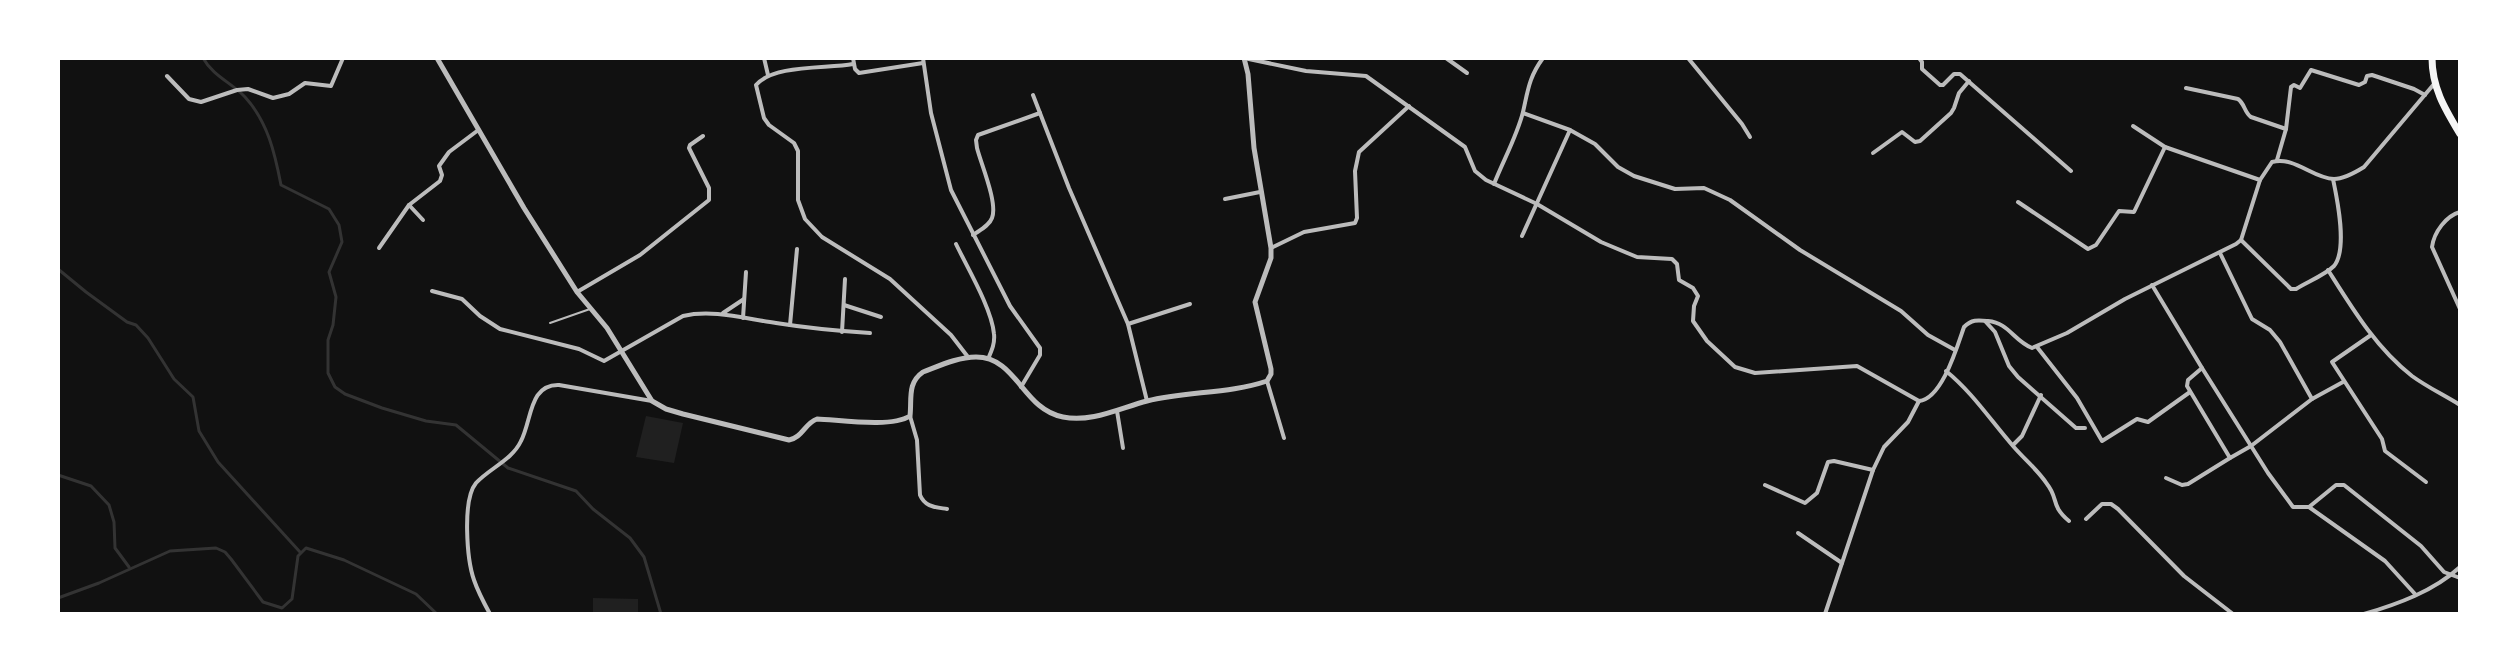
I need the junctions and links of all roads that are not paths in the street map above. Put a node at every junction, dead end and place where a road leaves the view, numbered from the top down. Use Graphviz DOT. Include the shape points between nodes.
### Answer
graph roads {
  1 [pos="343,58"];
  2 [pos="437,58"];
  3 [pos="764,58"];
  4 [pos="1244,58"];
  5 [pos="1446,58"];
  6 [pos="1543,58"];
  7 [pos="1688,58"];
  8 [pos="1919,58"];
  9 [pos="2432,58"];
  10 [pos="923,60"];
  11 [pos="853,61"];
  12 [pos="1467,73"];
  13 [pos="768,75"];
  14 [pos="167,76"];
  15 [pos="1969,81"];
  16 [pos="2434,84"];
  17 [pos="2186,88"];
  18 [pos="1033,95"];
  19 [pos="2425,96"];
  20 [pos="1409,106"];
  21 [pos="1040,113"];
  22 [pos="1523,113"];
  23 [pos="2133,126"];
  24 [pos="2286,129"];
  25 [pos="1570,130"];
  26 [pos="477,131"];
  27 [pos="2460,134"];
  28 [pos="703,136"];
  29 [pos="1750,137"];
  30 [pos="2165,147"];
  31 [pos="1873,153"];
  32 [pos="2277,160"];
  33 [pos="2071,171"];
  34 [pos="2333,179"];
  35 [pos="2260,180"];
  36 [pos="1494,184"];
  37 [pos="1260,192"];
  38 [pos="1225,199"];
  39 [pos="2018,202"];
  40 [pos="1537,204"];
  41 [pos="409,205"];
  42 [pos="2460,212"];
  43 [pos="423,220"];
  44 [pos="973,235"];
  45 [pos="1522,236"];
  46 [pos="2241,240"];
  47 [pos="956,244"];
  48 [pos="379,248"];
  49 [pos="1271,248"];
  50 [pos="797,249"];
  51 [pos="2220,253"];
  52 [pos="2328,270"];
  53 [pos="746,272"];
  54 [pos="845,279"];
  55 [pos="2152,285"];
  56 [pos="432,291"];
  57 [pos="577,292"];
  58 [pos="744,299"];
  59 [pos="1190,304"];
  60 [pos="844,305"];
  61 [pos="591,309"];
  62 [pos="2460,309"];
  63 [pos="721,315"];
  64 [pos="881,317"];
  65 [pos="743,318"];
  66 [pos="1985,321"];
  67 [pos="550,323"];
  68 [pos="1128,324"];
  69 [pos="790,325"];
  70 [pos="842,332"];
  71 [pos="870,333"];
  72 [pos="2371,335"];
  73 [pos="2037,347"];
  74 [pos="1955,350"];
  75 [pos="622,352"];
  76 [pos="969,358"];
  77 [pos="988,359"];
  78 [pos="2202,368"];
  79 [pos="1946,371"];
  80 [pos="1267,381"];
  81 [pos="2343,382"];
  82 [pos="1021,387"];
  83 [pos="2190,392"];
  84 [pos="2041,395"];
  85 [pos="2312,399"];
  86 [pos="652,401"];
  87 [pos="1147,401"];
  88 [pos="1919,401"];
  89 [pos="2460,405"];
  90 [pos="1117,411"];
  91 [pos="910,416"];
  92 [pos="2085,428"];
  93 [pos="1284,438"];
  94 [pos="2012,445"];
  95 [pos="2251,446"];
  96 [pos="1123,448"];
  97 [pos="2230,458"];
  98 [pos="1873,470"];
  99 [pos="2166,478"];
  100 [pos="2426,482"];
  101 [pos="1765,485"];
  102 [pos="2309,507"];
  103 [pos="947,509"];
  104 [pos="2086,519"];
  105 [pos="2069,521"];
  106 [pos="1798,533"];
  107 [pos="1842,563"];
  108 [pos="2460,567"];
  109 [pos="2451,575"];
  110 [pos="2460,578"];
  111 [pos="2415,594"];
  112 [pos="490,614"];
  113 [pos="1825,614"];
  114 [pos="2233,614"];
  115 [pos="2364,614"];
  1 -- 14 [label="street" via="331,86 305,83 281,98 248,89 194,101"];
  2 -- 26 [label="street"];
  3 -- 13 [label="street"];
  4 -- 20 [label="street" via="1306,71 1361,74"];
  4 -- 37 [label="street"];
  5 -- 12 [label="street"];
  6 -- 22 [label="street" via="1531,78"];
  7 -- 29 [label="street"];
  8 -- 15 [label="street" via="1921,68 1940,85 1957,74"];
  9 -- 16 [label="highway"];
  10 -- 11 [label="street" via="859,73"];
  10 -- 44 [label="street" via="942,160"];
  11 -- 13 [label="street"];
  13 -- 76 [label="street" via="756,85 764,118 798,151 798,200 805,219 822,237 890,279"];
  15 -- 31 [label="street" via="1951,113 1920,141 1902,132"];
  15 -- 33 [label="street"];
  16 -- 19 [label="street"];
  16 -- 27 [label="highway"];
  17 -- 24 [label="street" via="2238,99 2251,117"];
  18 -- 21 [label="street"];
  19 -- 24 [label="street" via="2372,75 2359,85 2311,70 2300,88 2291,87"];
  19 -- 34 [label="street" via="2364,167"];
  20 -- 36 [label="street" via="1465,147 1475,171"];
  20 -- 49 [label="street" via="1359,152 1355,223 1304,232"];
  21 -- 44 [label="street" via="978,135 993,216"];
  21 -- 68 [label="street"];
  22 -- 25 [label="street"];
  22 -- 36 [label="street"];
  23 -- 30 [label="street"];
  24 -- 32 [label="street"];
  25 -- 40 [label="street"];
  25 -- 74 [label="street" via="1634,176 1675,189 1704,188 1730,200"];
  26 -- 41 [label="street" via="449,152 439,166 440,181"];
  26 -- 57 [label="street"];
  28 -- 57 [label="street" via="689,148 709,188 709,200 640,255"];
  30 -- 35 [label="street"];
  30 -- 39 [label="street" via="2134,212 2119,211 2091,249"];
  32 -- 34 [label="street"];
  32 -- 35 [label="street"];
  34 -- 52 [label="street" via="2340,208 2339,240 2336,262"];
  35 -- 46 [label="street"];
  36 -- 40 [label="street"];
  37 -- 38 [label="street"];
  37 -- 49 [label="street"];
  40 -- 45 [label="street"];
  40 -- 88 [label="street" via="1632,255 1675,261 1679,280 1698,296 1693,321 1735,367 1755,373 1857,366"];
  41 -- 43 [label="street"];
  41 -- 48 [label="street"];
  42 -- 62 [label="street" via="2446,220 2432,247"];
  44 -- 82 [label="street" via="1010,306 1040,348"];
  46 -- 51 [label="street"];
  46 -- 52 [label="street" via="2291,289"];
  47 -- 77 [label="street" via="995,334"];
  49 -- 80 [label="street" via="1255,302 1271,369"];
  50 -- 69 [label="street"];
  51 -- 55 [label="street"];
  51 -- 85 [label="street" via="2252,319 2280,342"];
  52 -- 72 [label="street"];
  53 -- 58 [label="street"];
  54 -- 60 [label="street"];
  55 -- 73 [label="street"];
  55 -- 78 [label="street"];
  56 -- 75 [label="street" via="462,299 508,332 579,349 604,361"];
  57 -- 61 [label="street"];
  58 -- 63 [label="street"];
  58 -- 65 [label="street"];
  59 -- 68 [label="street"];
  60 -- 64 [label="street"];
  60 -- 70 [label="street"];
  61 -- 67 [label="lane"];
  61 -- 75 [label="street"];
  63 -- 65 [label="street"];
  63 -- 75 [label="street" via="683,316"];
  65 -- 69 [label="street"];
  66 -- 73 [label="street" via="1998,322 2025,345"];
  66 -- 74 [label="street" via="1969,322"];
  66 -- 84 [label="street" via="2009,366"];
  68 -- 87 [label="street"];
  69 -- 70 [label="street"];
  70 -- 71 [label="street"];
  72 -- 81 [label="street" via="2332,362"];
  72 -- 89 [label="street" via="2411,375"];
  73 -- 83 [label="street" via="2102,441 2137,419 2148,422"];
  74 -- 79 [label="street"];
  75 -- 86 [label="street"];
  76 -- 77 [label="street"];
  76 -- 91 [label="street" via="917,376 911,386"];
  77 -- 82 [label="street" via="1005,367"];
  78 -- 83 [label="street" via="2187,383"];
  78 -- 95 [label="street"];
  79 -- 88 [label="street" via="1933,395"];
  79 -- 94 [label="street"];
  80 -- 87 [label="street"];
  80 -- 93 [label="street"];
  81 -- 85 [label="street"];
  81 -- 100 [label="street" via="2385,451"];
  82 -- 90 [label="street" via="1045,411 1062,417"];
  83 -- 97 [label="street"];
  84 -- 92 [label="street" via="2076,428"];
  84 -- 94 [label="street" via="2022,436"];
  85 -- 95 [label="street"];
  86 -- 91 [label="street" via="675,412 789,440 817,419 887,422"];
  86 -- 112 [label="street" via="559,385 539,391 522,440 471,492 470,566"];
  87 -- 90 [label="street"];
  88 -- 98 [label="street"];
  90 -- 96 [label="street"];
  91 -- 103 [label="street" via="920,495 923,502"];
  94 -- 105 [label="street" via="2049,485 2056,508"];
  95 -- 97 [label="street"];
  95 -- 102 [label="street" via="2289,503"];
  97 -- 99 [label="street" via="2188,484"];
  98 -- 101 [label="street" via="1828,462 1817,493 1805,503"];
  98 -- 107 [label="street"];
  102 -- 109 [label="street" via="2336,485 2344,485"];
  102 -- 111 [label="street" via="2385,561"];
  104 -- 114 [label="street" via="2102,504 2111,504 2184,576"];
  106 -- 107 [label="street"];
  107 -- 113 [label="street"];
  108 -- 109 [label="street"];
  109 -- 110 [label="street"];
  109 -- 111 [label="street"];
  111 -- 115 [label="street"];
}
